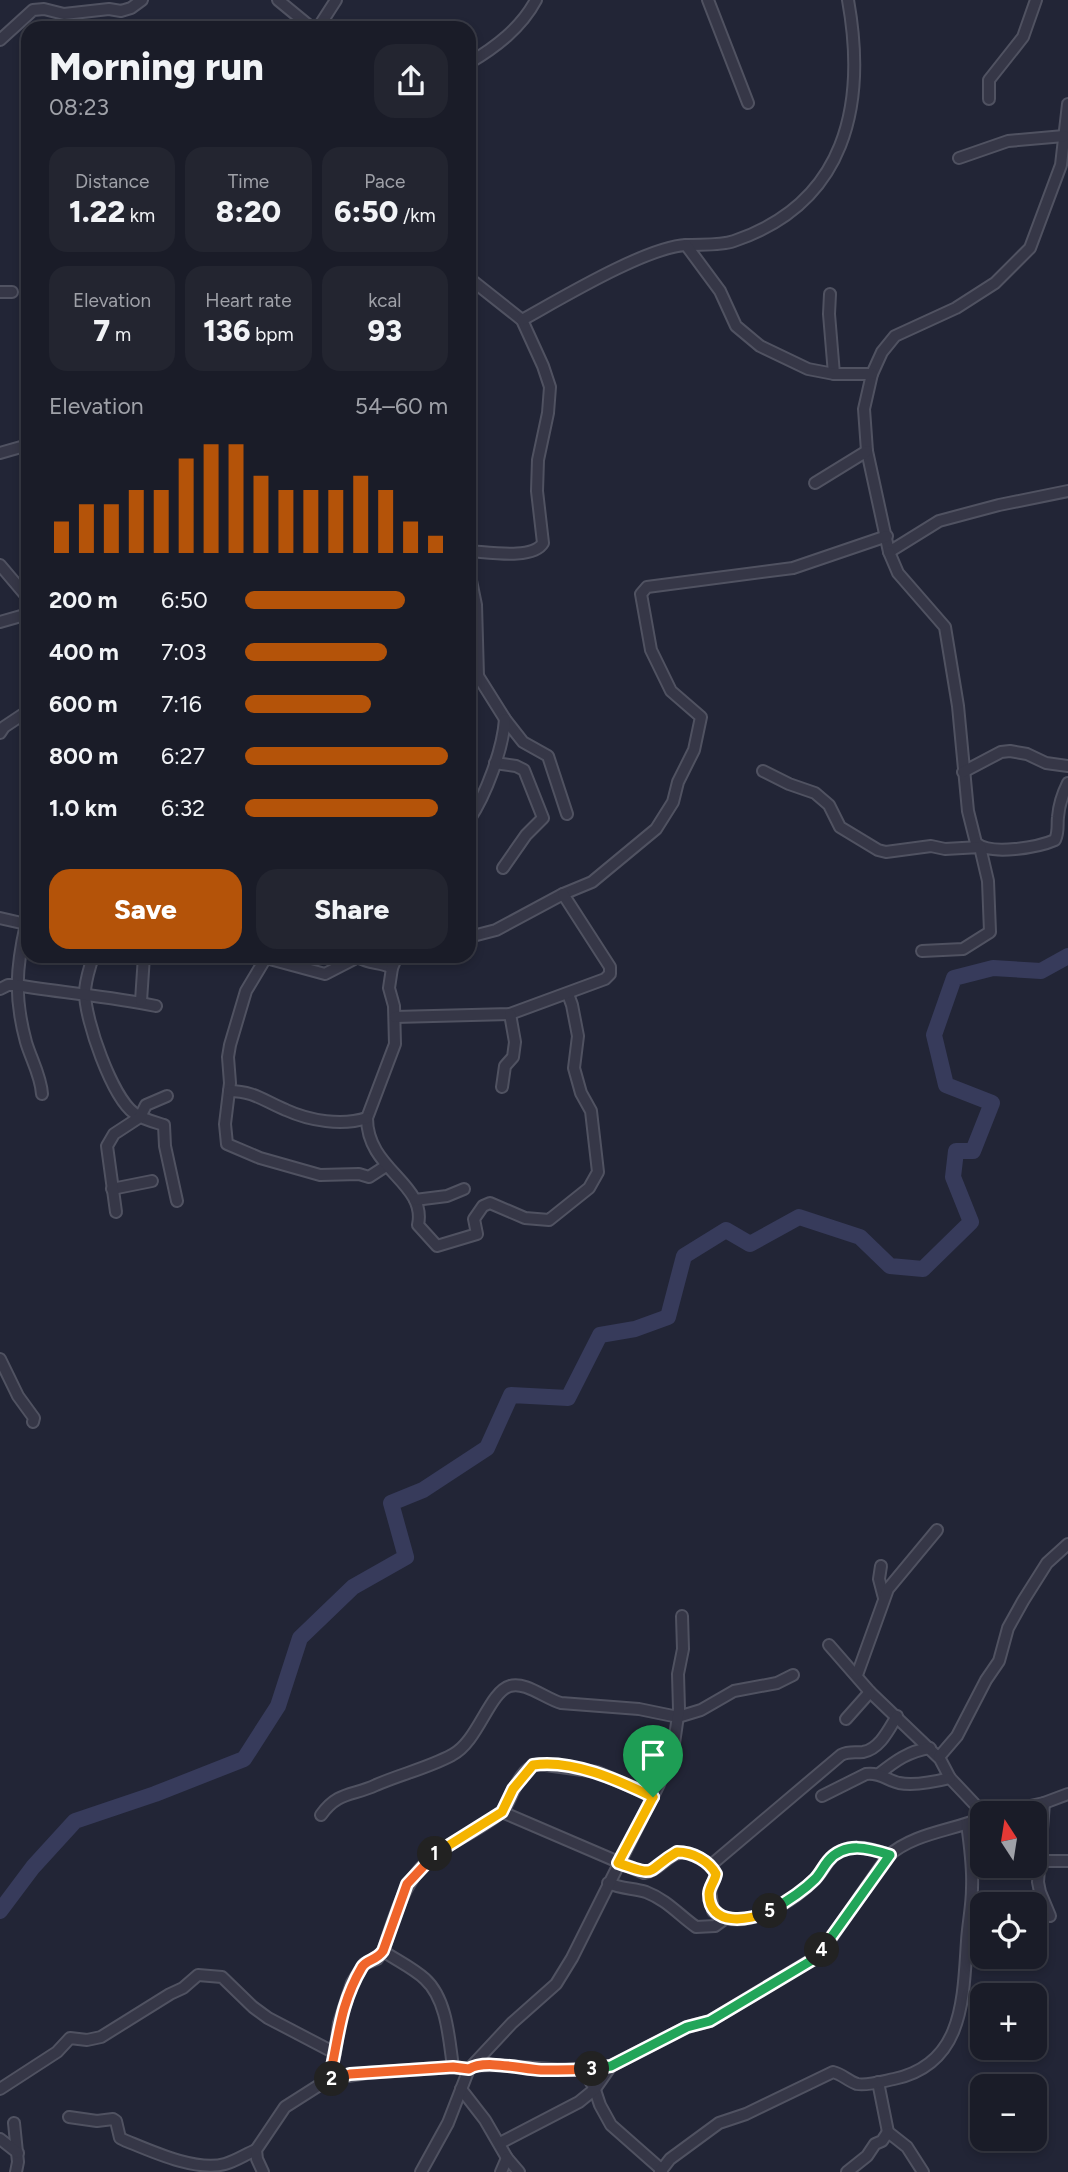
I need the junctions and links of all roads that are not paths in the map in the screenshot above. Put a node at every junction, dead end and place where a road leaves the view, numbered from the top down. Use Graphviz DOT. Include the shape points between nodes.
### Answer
graph roads {
  1 [pos="142,0"];
  2 [pos="278,0"];
  3 [pos="335,0"];
  4 [pos="536,0"];
  5 [pos="708,0"];
  6 [pos="848,0"];
  7 [pos="1036,0"];
  8 [pos="304,21"];
  9 [pos="322,21"];
  10 [pos="0,40"];
  11 [pos="476,58"];
  12 [pos="989,99"];
  13 [pos="748,103"];
  14 [pos="1068,104"];
  15 [pos="1064,136"];
  16 [pos="959,158"];
  17 [pos="686,245"];
  18 [pos="476,284"];
  19 [pos="830,294"];
  20 [pos="522,320"];
  21 [pos="834,374"];
  22 [pos="872,374"];
  23 [pos="21,448"];
  24 [pos="867,451"];
  25 [pos="0,453"];
  26 [pos="815,483"];
  27 [pos="1068,491"];
  28 [pos="887,536"];
  29 [pos="476,551"];
  30 [pos="889,552"];
  31 [pos="0,565"];
  32 [pos="21,590"];
  33 [pos="21,616"];
  34 [pos="0,622"];
  35 [pos="476,679"];
  36 [pos="21,716"];
  37 [pos="505,719"];
  38 [pos="0,733"];
  39 [pos="495,762"];
  40 [pos="1068,766"];
  41 [pos="763,771"];
  42 [pos="963,772"];
  43 [pos="1068,783"];
  44 [pos="476,811"];
  45 [pos="567,814"];
  46 [pos="980,847"];
  47 [pos="502,868"];
  48 [pos="563,894"];
  49 [pos="0,918"];
  50 [pos="21,923"];
  51 [pos="476,935"];
  52 [pos="922,951"];
  53 [pos="21,954"];
  54 [pos="91,963"];
  55 [pos="144,963"];
  56 [pos="262,963"];
  57 [pos="285,963"];
  58 [pos="345,963"];
  59 [pos="378,963"];
  60 [pos="394,963"];
  61 [pos="392,968"];
  62 [pos="16,985"];
  63 [pos="0,989"];
  64 [pos="568,994"];
  65 [pos="85,995"];
  66 [pos="141,1001"];
  67 [pos="156,1006"];
  68 [pos="510,1014"];
  69 [pos="395,1017"];
  70 [pos="502,1087"];
  71 [pos="229,1091"];
  72 [pos="42,1094"];
  73 [pos="167,1096"];
  74 [pos="140,1117"];
  75 [pos="367,1118"];
  76 [pos="386,1166"];
  77 [pos="152,1181"];
  78 [pos="464,1188"];
  79 [pos="112,1189"];
  80 [pos="415,1200"];
  81 [pos="177,1201"];
  82 [pos="116,1212"];
  83 [pos="0,1359"];
  84 [pos="33,1422"];
  85 [pos="937,1530"];
  86 [pos="1068,1544"];
  87 [pos="881,1566"];
  88 [pos="884,1598"];
  89 [pos="682,1616"];
  90 [pos="829,1645"];
  91 [pos="793,1675"];
  92 [pos="857,1675"];
  93 [pos="870,1692"];
  94 [pos="897,1716"];
  95 [pos="678,1717"];
  96 [pos="846,1719"];
  97 [pos="934,1753"];
  98 [pos="879,1774"];
  99 [pos="950,1778"];
  100 [pos="1068,1794"];
  101 [pos="822,1796"];
  102 [pos="653,1797"];
  103 [pos="972,1801"];
  104 [pos="1047,1802"];
  105 [pos="502,1812"];
  106 [pos="321,1815"];
  107 [pos="970,1823"];
  108 [pos="967,1824"];
  109 [pos="890,1855"];
  110 [pos="1047,1861"];
  111 [pos="1068,1861"];
  112 [pos="618,1863"];
  113 [pos="711,1865"];
  114 [pos="1040,1878"];
  115 [pos="608,1883"];
  116 [pos="1050,1916"];
  117 [pos="726,1918"];
  118 [pos="383,1951"];
  119 [pos="335,2053"];
  120 [pos="611,2066"];
  121 [pos="453,2067"];
  122 [pos="471,2068"];
  123 [pos="583,2070"];
  124 [pos="329,2080"];
  125 [pos="878,2082"];
  126 [pos="0,2089"];
  127 [pos="461,2089"];
  128 [pos="595,2089"];
  129 [pos="69,2117"];
  130 [pos="14,2123"];
  131 [pos="888,2132"];
  132 [pos="0,2139"];
  133 [pos="500,2143"];
  134 [pos="256,2150"];
  135 [pos="18,2152"];
  136 [pos="507,2158"];
  137 [pos="661,2171"];
  138 [pos="16,2172"];
  139 [pos="263,2172"];
  140 [pos="421,2172"];
  141 [pos="501,2172"];
  142 [pos="519,2172"];
  143 [pos="847,2172"];
  144 [pos="923,2172"];
  1 -- 10 [label="street" via="121,11 65,14 38,8"];
  2 -- 8 [label="street"];
  3 -- 9 [label="street"];
  4 -- 11 [label="street" via="506,37"];
  5 -- 13 [label="street"];
  6 -- 17 [label="street" via="855,90 841,146 828,171 808,199 776,222 732,242"];
  7 -- 12 [label="street" via="1023,37 989,80"];
  14 -- 15 [label="street"];
  15 -- 16 [label="street" via="1008,141"];
  15 -- 22 [label="street" via="1061,165 1030,248 995,284 895,336"];
  17 -- 20 [label="street" via="671,246 633,263"];
  17 -- 21 [label="street" via="720,291 736,327 760,346 808,369"];
  18 -- 20 [label="street"];
  19 -- 21 [label="street"];
  20 -- 29 [label="street" via="550,387 538,460 543,543 528,554"];
  21 -- 22 [label="street"];
  22 -- 24 [label="street" via="864,409"];
  23 -- 25 [label="street"];
  24 -- 26 [label="street"];
  24 -- 28 [label="street"];
  27 -- 30 [label="street" via="939,521"];
  28 -- 30 [label="street"];
  28 -- 48 [label="street" via="793,568 647,587 641,594 651,650 671,691 701,717 695,743 674,802 656,829 600,876"];
  30 -- 42 [label="street" via="898,573 945,627"];
  31 -- 32 [label="street"];
  33 -- 34 [label="street"];
  35 -- 37 [label="street"];
  36 -- 38 [label="street"];
  37 -- 39 [label="street"];
  37 -- 45 [label="street" via="523,742 548,756"];
  39 -- 44 [label="street"];
  39 -- 47 [label="street" via="524,770 543,818"];
  40 -- 42 [label="street" via="1010,751"];
  41 -- 46 [label="street" via="815,793 829,805 840,827 878,850"];
  42 -- 46 [label="street" via="968,811"];
  43 -- 46 [label="street" via="1055,840 1012,849"];
  46 -- 52 [label="street" via="988,881 990,932 963,949"];
  48 -- 51 [label="street" via="496,930"];
  48 -- 64 [label="street" via="610,967 604,979"];
  49 -- 50 [label="street"];
  53 -- 62 [label="street"];
  54 -- 65 [label="street"];
  55 -- 66 [label="street"];
  56 -- 71 [label="street" via="246,991 234,1028 228,1057"];
  57 -- 58 [label="street" via="320,974"];
  59 -- 61 [label="street"];
  60 -- 61 [label="street"];
  61 -- 69 [label="street" via="389,988"];
  62 -- 63 [label="street"];
  62 -- 65 [label="street"];
  62 -- 72 [label="street"];
  64 -- 68 [label="street"];
  64 -- 80 [label="street" via="578,1036 574,1068 593,1123 598,1163 594,1181 549,1220 532,1220 486,1204 474,1219 477,1234 437,1246 418,1225 421,1214"];
  65 -- 66 [label="street"];
  65 -- 74 [label="street" via="111,1081 123,1102"];
  66 -- 67 [label="street"];
  68 -- 69 [label="street"];
  68 -- 70 [label="street" via="515,1042"];
  69 -- 75 [label="street" via="395,1044"];
  71 -- 75 [label="street" via="253,1094 308,1117 349,1122"];
  71 -- 76 [label="street" via="226,1140 230,1146 320,1175 369,1177"];
  73 -- 74 [label="street" via="151,1101"];
  74 -- 79 [label="street" via="109,1139"];
  74 -- 81 [label="street" via="164,1125"];
  75 -- 76 [label="street" via="369,1139"];
  76 -- 80 [label="street"];
  77 -- 79 [label="street"];
  78 -- 80 [label="street" via="447,1196"];
  79 -- 82 [label="street"];
  83 -- 84 [label="street"];
  85 -- 88 [label="street"];
  86 -- 97 [label="street" via="1047,1563 1023,1601 1008,1629 999,1661 957,1736"];
  87 -- 88 [label="street"];
  88 -- 92 [label="street"];
  89 -- 95 [label="street"];
  90 -- 92 [label="street"];
  91 -- 95 [label="street" via="777,1683 734,1691 702,1710"];
  92 -- 93 [label="street"];
  93 -- 94 [label="street"];
  93 -- 96 [label="street"];
  94 -- 97 [label="street"];
  94 -- 113 [label="street" via="883,1739 868,1750 841,1755"];
  95 -- 102 [label="street" via="673,1750"];
  95 -- 106 [label="street" via="561,1703 514,1685 496,1697 467,1742 453,1755 340,1796"];
  97 -- 98 [label="street" via="916,1750"];
  97 -- 99 [label="street"];
  98 -- 99 [label="street" via="900,1783"];
  98 -- 101 [label="street" via="856,1777"];
  99 -- 103 [label="street"];
  100 -- 104 [label="street"];
  102 -- 105 [label="street" via="597,1772 538,1764 520,1779"];
  102 -- 112 [label="street"];
  105 -- 112 [label="street"];
  105 -- 118 [label="street" via="438,1852 407,1884"];
  107 -- 108 [label="street"];
  108 -- 109 [label="street" via="916,1838"];
  108 -- 125 [label="street" via="972,1890 961,2011 937,2058 907,2076"];
  109 -- 117 [label="street" via="866,1847 843,1850 800,1892 771,1911 754,1918"];
  109 -- 120 [label="street" via="814,1959 710,2021 687,2027"];
  110 -- 111 [label="street"];
  112 -- 113 [label="street" via="648,1872 681,1852"];
  112 -- 115 [label="street"];
  113 -- 117 [label="street" via="716,1874 709,1891 713,1911"];
  114 -- 116 [label="street" via="1040,1892"];
  115 -- 117 [label="street" via="665,1900 696,1927 715,1926"];
  115 -- 122 [label="street" via="556,1984"];
  118 -- 119 [label="street" via="364,1964 352,1983"];
  118 -- 121 [label="street" via="431,1987 445,2014"];
  119 -- 124 [label="street"];
  119 -- 126 [label="street" via="268,2018 222,1976 198,1975 101,2038 70,2038 51,2057"];
  120 -- 123 [label="street"];
  120 -- 128 [label="street"];
  121 -- 122 [label="street"];
  121 -- 124 [label="street" via="350,2074"];
  122 -- 123 [label="street"];
  122 -- 127 [label="street"];
  123 -- 128 [label="street"];
  124 -- 134 [label="street" via="285,2107"];
  125 -- 131 [label="street"];
  125 -- 137 [label="street" via="858,2084 833,2072 719,2123 670,2159"];
  127 -- 133 [label="street"];
  127 -- 140 [label="street"];
  128 -- 133 [label="street"];
  128 -- 137 [label="street" via="611,2125"];
  129 -- 134 [label="street" via="97,2122 113,2119 124,2140 195,2165 223,2165"];
  130 -- 135 [label="street"];
  131 -- 143 [label="street"];
  131 -- 144 [label="street" via="907,2147"];
  132 -- 135 [label="street"];
  133 -- 136 [label="street"];
  134 -- 139 [label="street"];
  135 -- 138 [label="street"];
  136 -- 141 [label="street"];
  136 -- 142 [label="street"];
}
